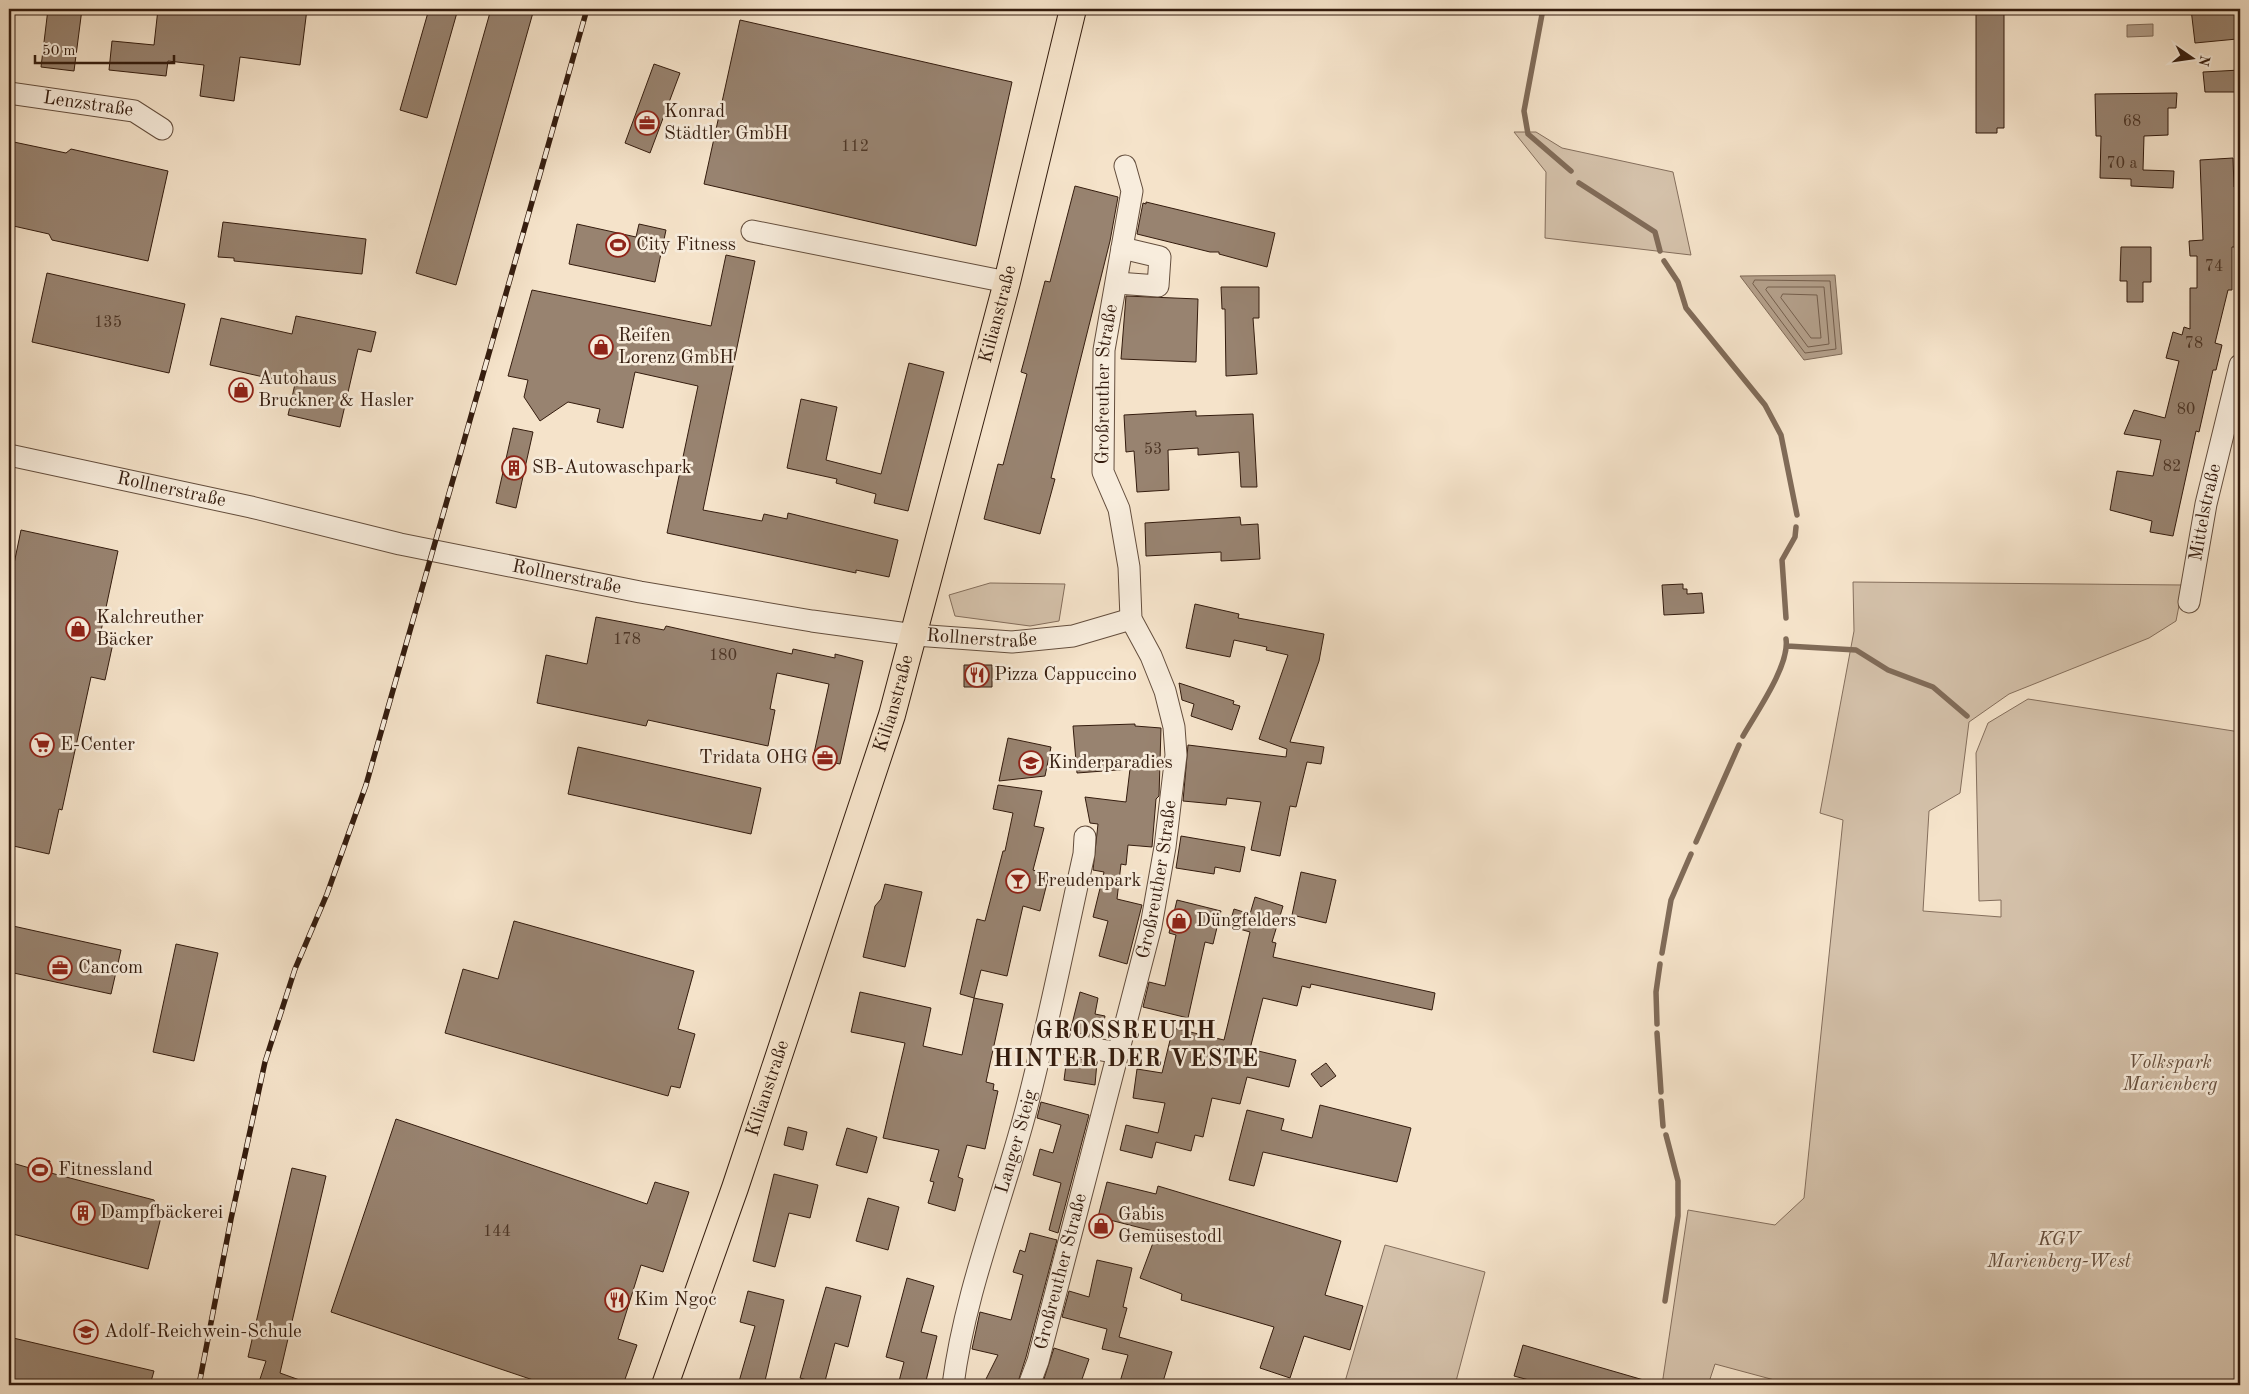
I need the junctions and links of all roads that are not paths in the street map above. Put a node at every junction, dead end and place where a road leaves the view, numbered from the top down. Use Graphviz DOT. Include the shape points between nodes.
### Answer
graph roads {
  1 [pos="1073,9"];
  2 [pos="9,93"];
  3 [pos="162,128"];
  4 [pos="1125,166"];
  5 [pos="752,231"];
  6 [pos="1122,248"];
  7 [pos="1007,282"];
  8 [pos="1117,283"];
  9 [pos="2240,365"];
  10 [pos="9,455"];
  11 [pos="2189,602"];
  12 [pos="1131,619"];
  13 [pos="915,635"];
  14 [pos="1085,837"];
  15 [pos="1043,1040"];
  16 [pos="1119,1054"];
  17 [pos="665,1385"];
  18 [pos="953,1385"];
  19 [pos="1030,1385"];
  1 -- 7 [label="main road, Kilianstraße"];
  2 -- 3 [label="street, Lenzstraße" via="134,111"];
  4 -- 6 [label="street, Großreuther Straße" via="1132,191"];
  5 -- 7 [label="street"];
  6 -- 8 [label="street, Großreuther Straße"];
  6 -- 8 [label="street, Großreuther Straße" via="1160,256 1158,286"];
  7 -- 13 [label="main road, Kilianstraße"];
  8 -- 12 [label="street, Großreuther Straße" via="1104,350 1103,472 1119,509 1129,567"];
  9 -- 11 [label="street, Mittelstraße" via="2206,504"];
  10 -- 13 [label="street, Rollnerstraße" via="505,566 793,618"];
  12 -- 13 [label="street, Rollnerstraße" via="1073,636 1012,642"];
  12 -- 16 [label="street, Großreuther Straße" via="1165,691 1174,727 1176,755 1151,926"];
  13 -- 17 [label="main road, Kilianstraße" via="869,790"];
  14 -- 15 [label="street, Langer Steig"];
  15 -- 16 [label="street"];
  15 -- 18 [label="street, Langer Steig" via="1026,1111 965,1317"];
  16 -- 19 [label="street, Großreuther Straße"];
}
